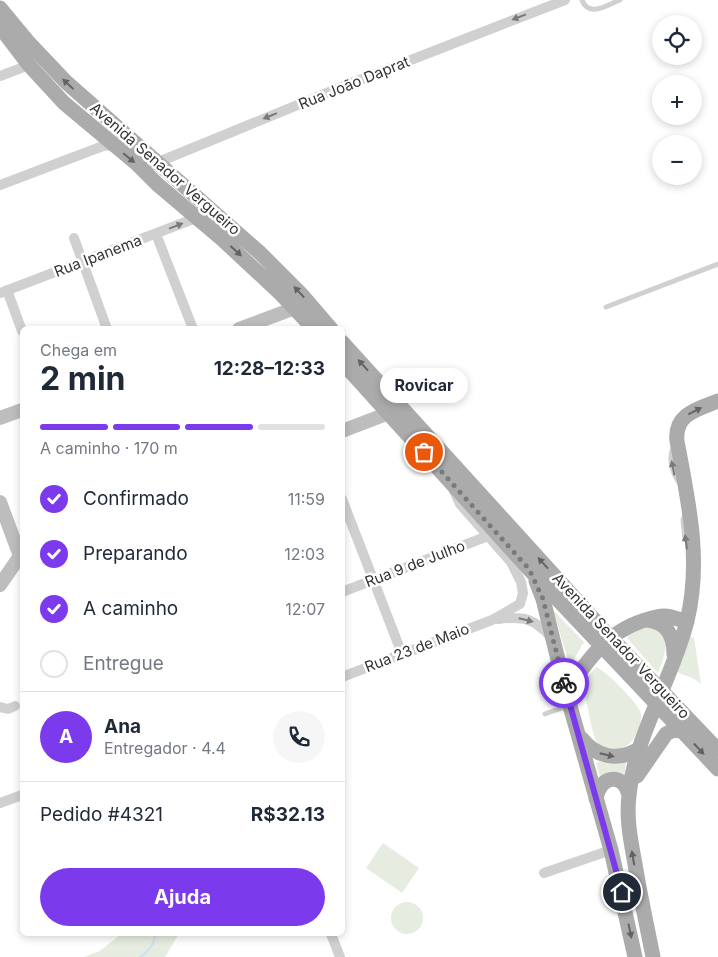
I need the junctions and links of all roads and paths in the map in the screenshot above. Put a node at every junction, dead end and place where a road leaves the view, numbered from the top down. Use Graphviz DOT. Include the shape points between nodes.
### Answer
graph roads {
  1 [pos="565,0"];
  2 [pos="582,0"];
  3 [pos="620,0"];
  4 [pos="0,8"];
  5 [pos="0,27"];
  6 [pos="29,65"];
  7 [pos="0,76"];
  8 [pos="113,145"];
  9 [pos="152,168"];
  10 [pos="0,185"];
  11 [pos="196,218"];
  12 [pos="156,234"];
  13 [pos="74,238"];
  14 [pos="82,262"];
  15 [pos="718,264"];
  16 [pos="3,292"];
  17 [pos="606,307"];
  18 [pos="295,308"];
  19 [pos="107,326"];
  20 [pos="192,326"];
  21 [pos="247,326"];
  22 [pos="311,326"];
  23 [pos="328,326"];
  24 [pos="20,327"];
  25 [pos="345,346"];
  26 [pos="345,365"];
  27 [pos="718,401"];
  28 [pos="394,408"];
  29 [pos="20,411"];
  30 [pos="0,418"];
  31 [pos="345,429"];
  32 [pos="451,481"];
  33 [pos="0,502"];
  34 [pos="345,507"];
  35 [pos="488,536"];
  36 [pos="0,539"];
  37 [pos="15,541"];
  38 [pos="20,552"];
  39 [pos="20,560"];
  40 [pos="529,569"];
  41 [pos="374,580"];
  42 [pos="0,586"];
  43 [pos="345,591"];
  44 [pos="492,620"];
  45 [pos="644,620"];
  46 [pos="687,622"];
  47 [pos="553,639"];
  48 [pos="606,642"];
  49 [pos="402,654"];
  50 [pos="674,659"];
  51 [pos="345,676"];
  52 [pos="659,697"];
  53 [pos="568,698"];
  54 [pos="0,706"];
  55 [pos="15,706"];
  56 [pos="545,714"];
  57 [pos="682,730"];
  58 [pos="580,736"];
  59 [pos="639,749"];
  60 [pos="718,750"];
  61 [pos="718,769"];
  62 [pos="629,793"];
  63 [pos="20,796"];
  64 [pos="596,799"];
  65 [pos="0,803"];
  66 [pos="611,850"];
  67 [pos="544,873"];
  68 [pos="332,936"];
  69 [pos="340,957"];
  70 [pos="635,957"];
  71 [pos="653,957"];
  1 -- 9 [label="street, Rua João Daprat, one-way" via="339,88"];
  2 -- 3 [label="lane" via="590,10"];
  9 -- 4 [label="main road, Avenida Senador Vergueiro, one-way" via="66,82"];
  5 -- 6 [label="main road, Avenida Senador Vergueiro"];
  6 -- 7 [label="street"];
  6 -- 8 [label="main road, Avenida Senador Vergueiro" via="64,103"];
  8 -- 9 [label="main road, Avenida Senador Vergueiro, one-way"];
  8 -- 10 [label="street"];
  9 -- 11 [label="main road, Avenida Senador Vergueiro" via="157,184"];
  23 -- 9 [label="main road, Avenida Senador Vergueiro, one-way" via="260,253"];
  12 -- 11 [label="street, Rua Ipanema, one-way"];
  11 -- 18 [label="main road, Avenida Senador Vergueiro, one-way"];
  12 -- 14 [label="street, Rua Ipanema"];
  12 -- 20 [label="street"];
  13 -- 14 [label="street"];
  14 -- 16 [label="street, Rua Ipanema"];
  14 -- 19 [label="street"];
  15 -- 17 [label="lane"];
  16 -- 24 [label="street"];
  18 -- 21 [label="street"];
  18 -- 22 [label="main road, Avenida Senador Vergueiro"];
  28 -- 25 [label="main road, Avenida Senador Vergueiro, one-way"];
  26 -- 28 [label="main road, Avenida Senador Vergueiro"];
  46 -- 27 [label="main road, one-way" via="694,550 677,441 678,427 692,412"];
  28 -- 31 [label="street"];
  28 -- 32 [label="main road, Avenida Senador Vergueiro"];
  48 -- 28 [label="main road, Avenida Senador Vergueiro, one-way"];
  29 -- 30 [label="street"];
  32 -- 35 [label="street" via="460,504"];
  32 -- 40 [label="main road, Avenida Senador Vergueiro"];
  33 -- 37 [label="street"];
  34 -- 41 [label="street"];
  35 -- 41 [label="street, Rua 9 de Julho"];
  35 -- 44 [label="street, Rua 23 de Maio" via="518,573 522,588 522,599 516,607"];
  36 -- 37 [label="street"];
  37 -- 38 [label="street"];
  39 -- 42 [label="street"];
  40 -- 47 [label="main road" via="543,599"];
  40 -- 48 [label="main road, Avenida Senador Vergueiro"];
  41 -- 43 [label="street, Rua 9 de Julho"];
  41 -- 49 [label="street"];
  44 -- 47 [label="street, Rua 23 de Maio, one-way" via="529,620"];
  44 -- 49 [label="street, Rua 23 de Maio"];
  45 -- 46 [label="main road" via="665,616"];
  45 -- 48 [label="main road"];
  45 -- 50 [label="main road" via="657,622 667,629 674,644"];
  46 -- 50 [label="main road"];
  47 -- 53 [label="main road"];
  48 -- 52 [label="main road, Avenida Senador Vergueiro"];
  48 -- 53 [label="main road" via="583,666"];
  49 -- 51 [label="street, Rua 23 de Maio"];
  50 -- 52 [label="main road"];
  52 -- 57 [label="main road, Avenida Senador Vergueiro"];
  52 -- 59 [label="main road"];
  52 -- 60 [label="main road, Avenida Senador Vergueiro"];
  53 -- 56 [label="lane"];
  53 -- 58 [label="main road"];
  54 -- 55 [label="street" via="8,709"];
  57 -- 61 [label="main road, Avenida Senador Vergueiro, one-way"];
  57 -- 62 [label="main road" via="664,736"];
  58 -- 59 [label="main road, one-way" via="593,750 608,756 624,756"];
  58 -- 64 [label="main road"];
  59 -- 62 [label="main road"];
  62 -- 64 [label="main road" via="623,783 610,779 601,785"];
  71 -- 62 [label="main road, one-way" via="630,839"];
  63 -- 65 [label="street"];
  64 -- 66 [label="main road"];
  66 -- 67 [label="street"];
  66 -- 70 [label="main road, one-way"];
  68 -- 69 [label="street"];
}
